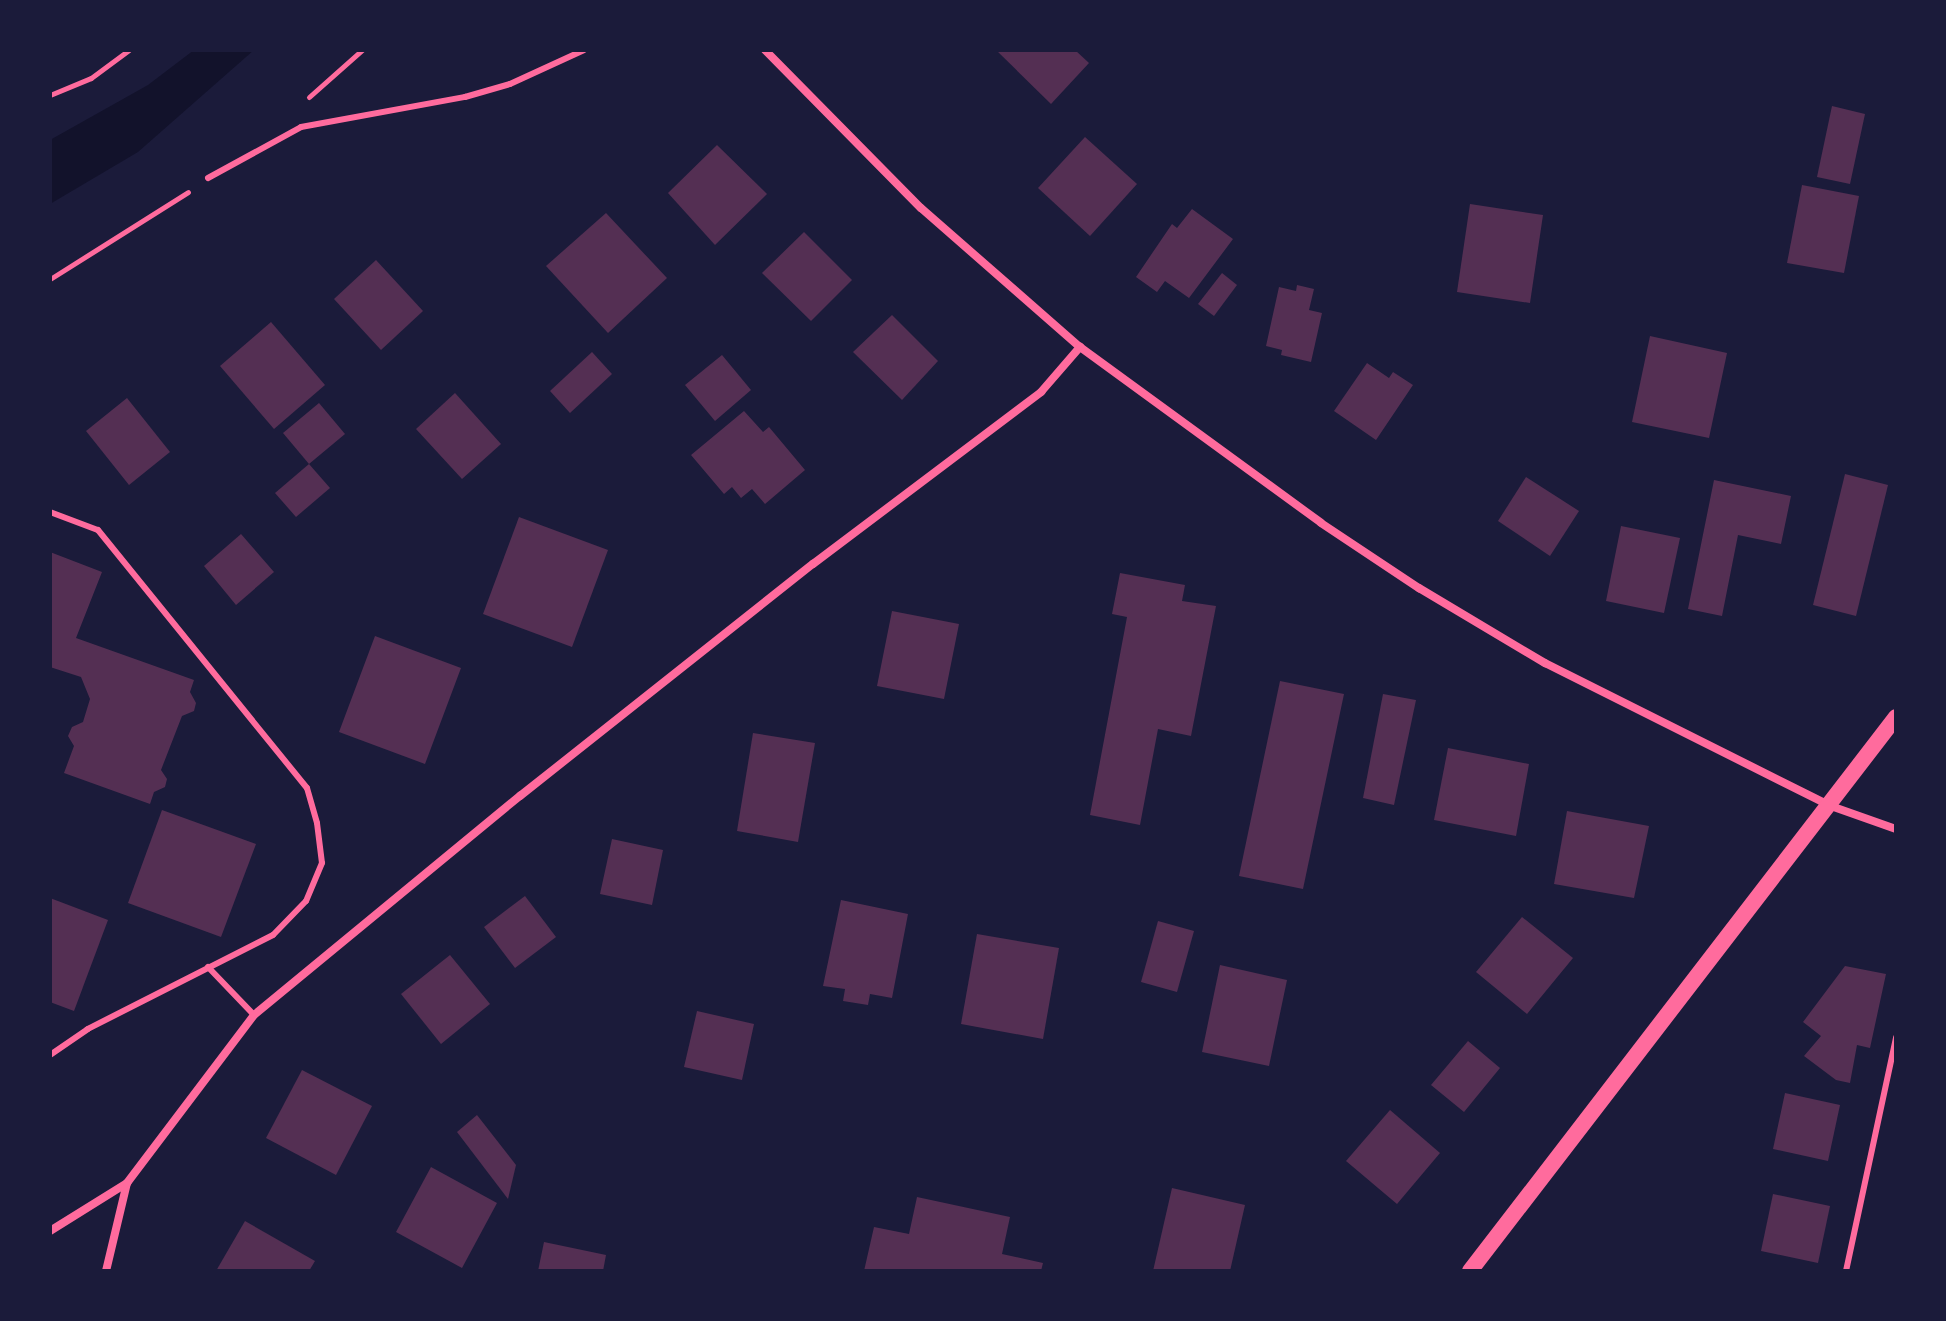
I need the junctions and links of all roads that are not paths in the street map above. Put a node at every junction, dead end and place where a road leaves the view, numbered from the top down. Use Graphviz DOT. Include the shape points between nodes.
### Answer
graph roads {
  1 [pos="584,50"];
  2 [pos="765,50"];
  3 [pos="208,178"];
  4 [pos="1080,347"];
  5 [pos="50,512"];
  6 [pos="1896,717"];
  7 [pos="1828,805"];
  8 [pos="1896,829"];
  9 [pos="208,967"];
  10 [pos="254,1015"];
  11 [pos="1896,1037"];
  12 [pos="50,1055"];
  13 [pos="127,1183"];
  14 [pos="50,1231"];
  15 [pos="106,1271"];
  16 [pos="1470,1271"];
  17 [pos="1846,1271"];
  1 -- 3 [label="lane" via="510,84 465,97 301,127"];
  2 -- 4 [label="street" via="921,208"];
  4 -- 7 [label="street" via="1419,588 1545,663"];
  4 -- 10 [label="street" via="1041,392 776,593"];
  5 -- 9 [label="lane" via="98,530 307,788 322,863 306,901 273,935"];
  6 -- 7 [label="main road"];
  7 -- 8 [label="street"];
  7 -- 16 [label="main road"];
  9 -- 10 [label="lane"];
  9 -- 12 [label="lane" via="88,1029"];
  10 -- 13 [label="street"];
  11 -- 17 [label="lane"];
  13 -- 14 [label="street"];
  13 -- 15 [label="street"];
}
